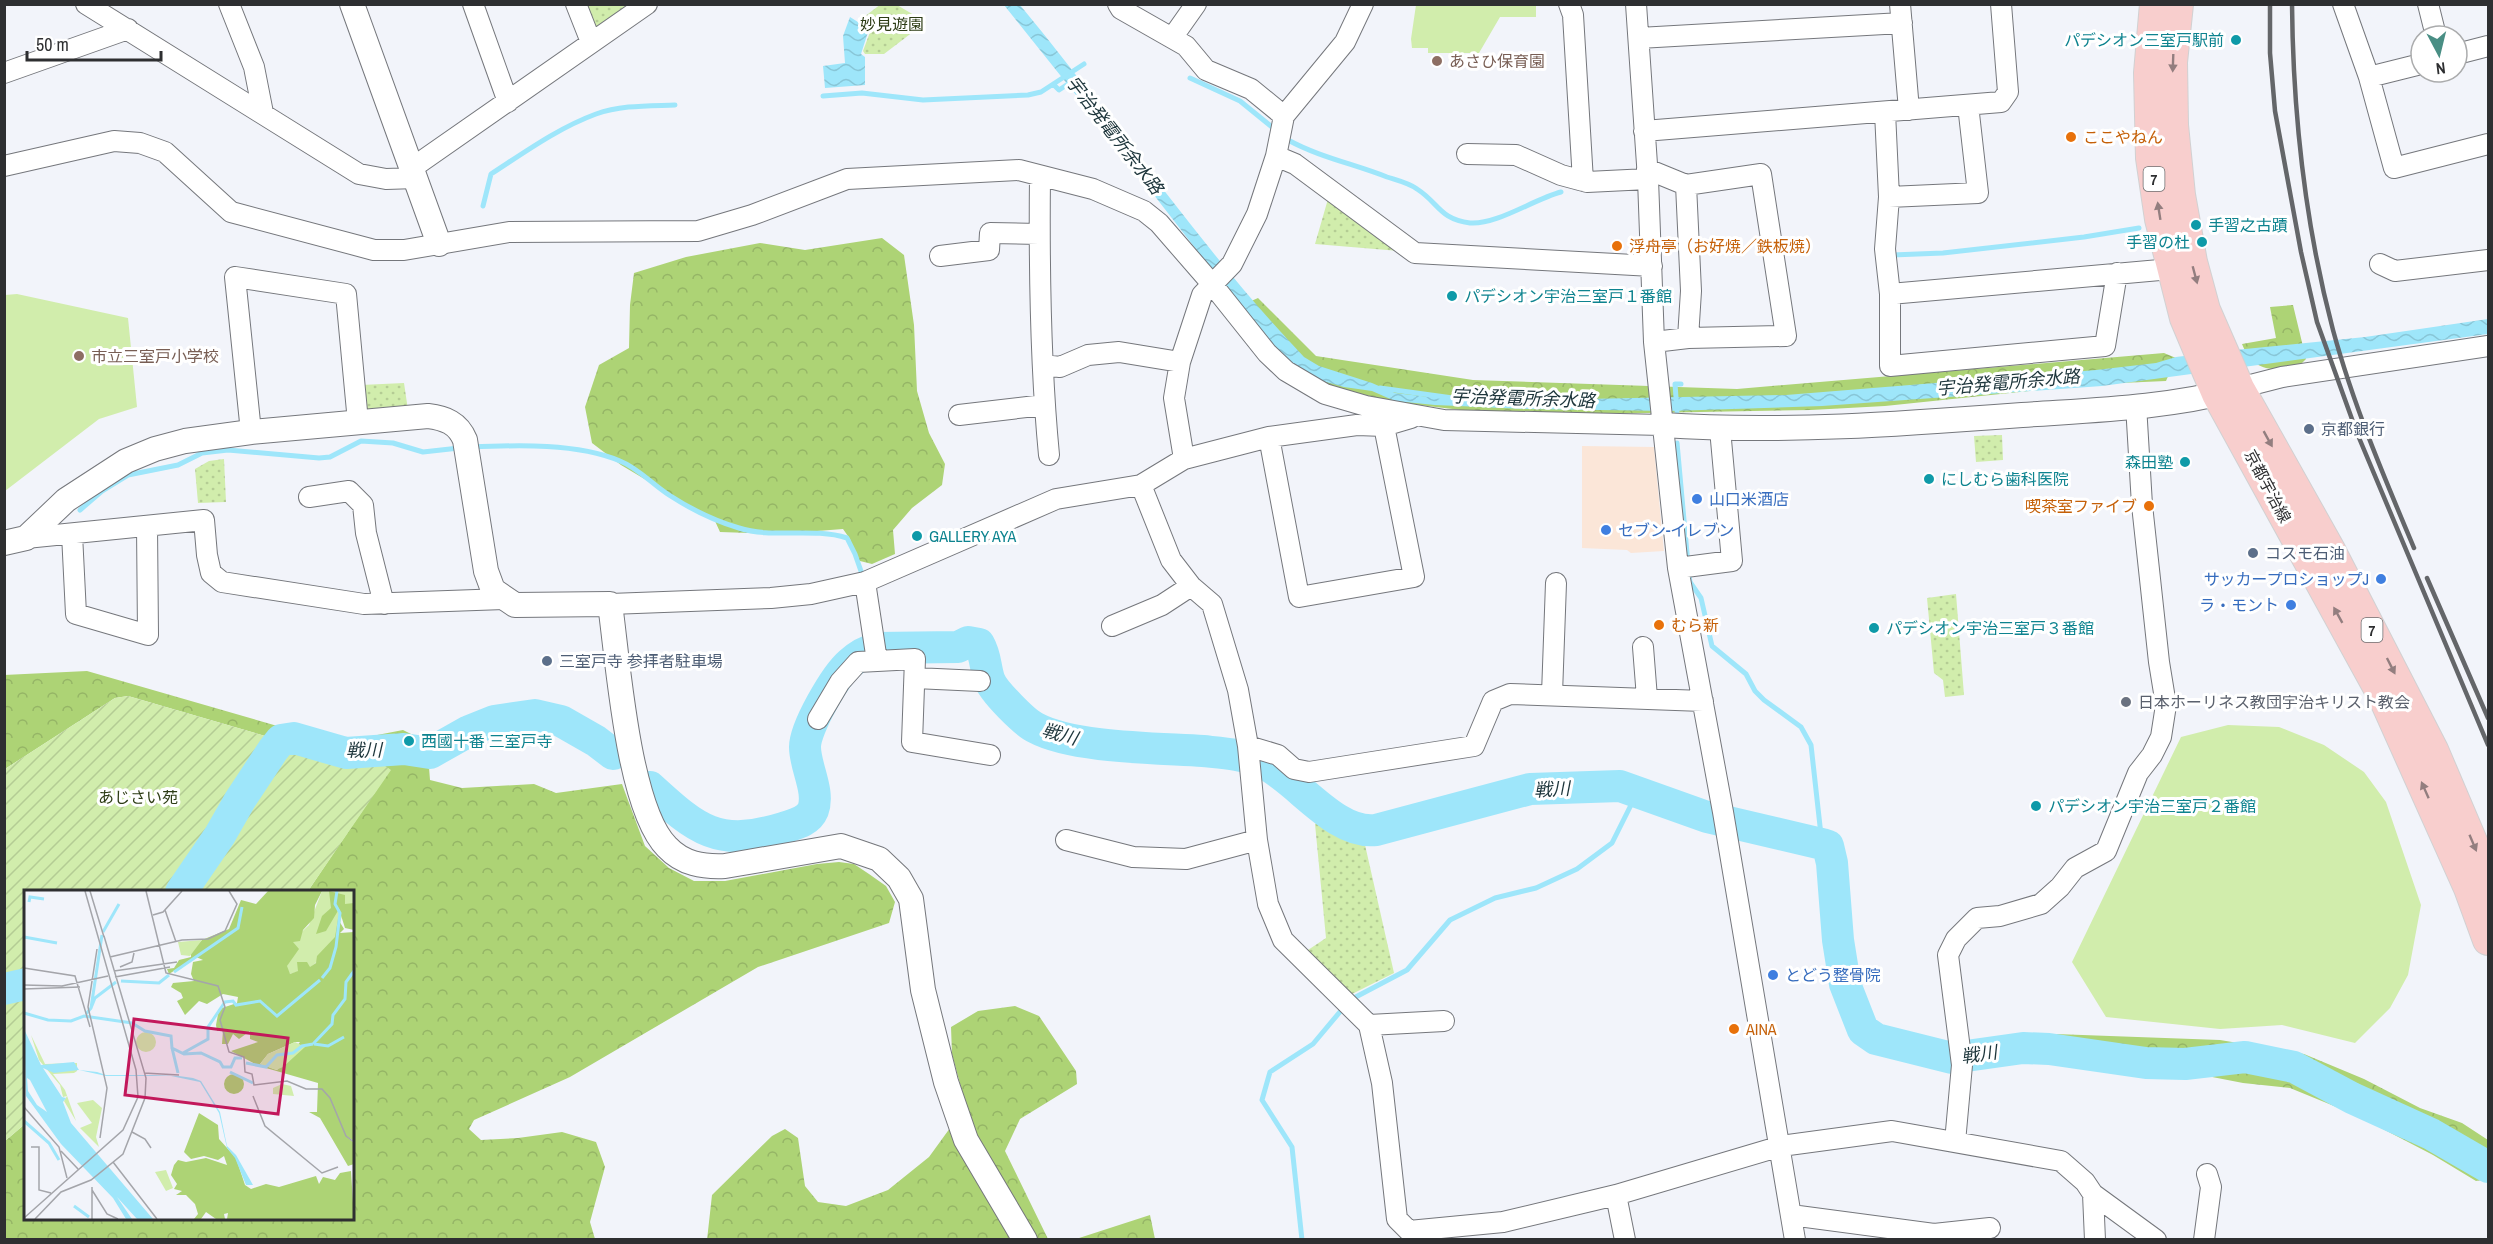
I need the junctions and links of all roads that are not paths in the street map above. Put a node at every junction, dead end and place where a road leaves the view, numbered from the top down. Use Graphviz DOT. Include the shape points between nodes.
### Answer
graph roads {
  1 [pos="86,4"];
  2 [pos="229,4"];
  3 [pos="352,4"];
  4 [pos="473,4"];
  5 [pos="576,4"];
  6 [pos="647,4"];
  7 [pos="1118,4"];
  8 [pos="1196,4"];
  9 [pos="1363,4"];
  10 [pos="1569,4"];
  11 [pos="1636,4"];
  12 [pos="2001,4"];
  13 [pos="2156,4"];
  14 [pos="2178,4"];
  15 [pos="2343,4"];
  16 [pos="2428,4"];
  17 [pos="1901,14"];
  18 [pos="2433,24"];
  19 [pos="128,29"];
  20 [pos="1172,38"];
  21 [pos="1639,38"];
  22 [pos="591,42"];
  23 [pos="2488,46"];
  24 [pos="2469,51"];
  25 [pos="2409,67"];
  26 [pos="4,74"];
  27 [pos="2369,77"];
  28 [pos="508,102"];
  29 [pos="1968,105"];
  30 [pos="1909,110"];
  31 [pos="1885,112"];
  32 [pos="263,113"];
  33 [pos="1284,117"];
  34 [pos="1644,131"];
  35 [pos="2488,144"];
  36 [pos="1467,154"];
  37 [pos="1276,156"];
  38 [pos="4,166"];
  39 [pos="414,173"];
  40 [pos="1648,174"];
  41 [pos="1040,176"];
  42 [pos="1582,181"];
  43 [pos="1686,185"];
  44 [pos="1889,197"];
  45 [pos="1039,234"];
  46 [pos="439,244"];
  47 [pos="949,259"];
  48 [pos="2488,260"];
  49 [pos="2379,264"];
  50 [pos="1652,266"];
  51 [pos="2171,269"];
  52 [pos="2116,273"];
  53 [pos="1212,284"];
  54 [pos="1890,294"];
  55 [pos="1688,338"];
  56 [pos="1654,342"];
  57 [pos="2208,346"];
  58 [pos="2488,346"];
  59 [pos="1180,362"];
  60 [pos="1042,365"];
  61 [pos="2225,385"];
  62 [pos="1044,405"];
  63 [pos="2136,405"];
  64 [pos="959,414"];
  65 [pos="1417,417"];
  66 [pos="1661,421"];
  67 [pos="358,422"];
  68 [pos="1384,426"];
  69 [pos="1720,429"];
  70 [pos="251,432"];
  71 [pos="1269,437"];
  72 [pos="1049,455"];
  73 [pos="1184,459"];
  74 [pos="1141,485"];
  75 [pos="309,497"];
  76 [pos="147,526"];
  77 [pos="72,534"];
  78 [pos="15,541"];
  79 [pos="1685,567"];
  80 [pos="865,582"];
  81 [pos="1556,583"];
  82 [pos="1191,586"];
  83 [pos="504,599"];
  84 [pos="384,604"];
  85 [pos="610,604"];
  86 [pos="1112,626"];
  87 [pos="1643,647"];
  88 [pos="876,653"];
  89 [pos="915,678"];
  90 [pos="980,681"];
  91 [pos="1552,694"];
  92 [pos="1647,698"];
  93 [pos="1703,701"];
  94 [pos="818,719"];
  95 [pos="1248,754"];
  96 [pos="990,755"];
  97 [pos="1066,840"];
  98 [pos="1257,840"];
  99 [pos="2488,879"];
  100 [pos="2488,940"];
  101 [pos="1444,1021"];
  102 [pos="1370,1025"];
  103 [pos="1955,1142"];
  104 [pos="1781,1146"];
  105 [pos="2207,1174"];
  106 [pos="2093,1194"];
  107 [pos="1616,1195"];
  108 [pos="1791,1215"];
  109 [pos="1990,1228"];
  110 [pos="1504,1231"];
  111 [pos="1025,1239"];
  112 [pos="1625,1239"];
  113 [pos="1795,1239"];
  114 [pos="2095,1239"];
  115 [pos="2156,1239"];
  116 [pos="2204,1239"];
  1 -- 19 [label="street"];
  2 -- 32 [label="street" via="254,67"];
  3 -- 39 [label="street"];
  4 -- 28 [label="street"];
  5 -- 22 [label="street"];
  6 -- 22 [label="street"];
  7 -- 20 [label="street"];
  8 -- 20 [label="street"];
  9 -- 33 [label="street" via="1345,42"];
  10 -- 42 [label="street" via="1573,15"];
  11 -- 21 [label="street"];
  12 -- 29 [label="street" via="2008,92 2001,102"];
  51 -- 13 [label="main road, 京都宇治線 / 7, one-way" via="2151,158 2149,73"];
  14 -- 57 [label="main road, 京都宇治線 / 7, one-way" via="2172,62 2173,125 2180,195 2205,310"];
  15 -- 27 [label="street"];
  16 -- 18 [label="street"];
  17 -- 21 [label="street"];
  17 -- 30 [label="street"];
  19 -- 26 [label="street"];
  19 -- 32 [label="street"];
  20 -- 33 [label="street" via="1186,46 1206,70 1251,89"];
  21 -- 34 [label="street"];
  22 -- 28 [label="street"];
  23 -- 24 [label="street"];
  25 -- 27 [label="street"];
  27 -- 35 [label="street" via="2394,168"];
  28 -- 39 [label="street"];
  29 -- 30 [label="street"];
  29 -- 44 [label="street" via="1978,193"];
  30 -- 31 [label="street"];
  31 -- 34 [label="street"];
  31 -- 44 [label="street"];
  32 -- 39 [label="street" via="359,174 386,179"];
  33 -- 37 [label="street"];
  34 -- 40 [label="street"];
  36 -- 42 [label="street" via="1516,155"];
  37 -- 50 [label="street" via="1295,164 1415,253"];
  37 -- 53 [label="street" via="1257,214 1232,264"];
  38 -- 46 [label="street" via="114,141 140,143 165,152 231,212 374,250"];
  39 -- 46 [label="street"];
  40 -- 42 [label="street"];
  40 -- 43 [label="street"];
  40 -- 50 [label="street"];
  41 -- 45 [label="street"];
  41 -- 46 [label="street" via="1019,170 847,179 698,231 509,232"];
  41 -- 53 [label="street" via="1093,189 1144,211 1159,222"];
  43 -- 55 [label="street" via="1691,291"];
  43 -- 55 [label="street" via="1761,174 1786,336"];
  44 -- 54 [label="street" via="1885,249"];
  45 -- 47 [label="street" via="990,233 989,250"];
  45 -- 60 [label="street"];
  48 -- 49 [label="street" via="2395,271"];
  50 -- 56 [label="street"];
  51 -- 52 [label="street"];
  51 -- 57 [label="main road, 京都宇治線 / 7" via="2185,318"];
  52 -- 54 [label="street"];
  52 -- 54 [label="street" via="2105,346 1890,366"];
  53 -- 59 [label="street" via="1202,295"];
  53 -- 65 [label="street" via="1286,371 1325,394"];
  55 -- 56 [label="street"];
  56 -- 66 [label="street"];
  57 -- 61 [label="main road, 京都宇治線 / 7"];
  58 -- 61 [label="street"];
  59 -- 60 [label="street" via="1119,352 1088,355 1060,367"];
  59 -- 73 [label="street" via="1174,398"];
  60 -- 62 [label="street"];
  61 -- 63 [label="street"];
  61 -- 99 [label="main road, 京都宇治線 / 7, one-way" via="2387,657 2433,750"];
  100 -- 61 [label="main road, 京都宇治線 / 7, one-way" via="2469,888 2383,696"];
  62 -- 64 [label="street"];
  62 -- 72 [label="street"];
  63 -- 69 [label="street" via="1907,423"];
  63 -- 103 [label="street" via="2142,505 2166,705 2161,737 2138,773 2106,851 2075,868 2041,904 1977,918 1956,939 1948,955 1961,1058"];
  65 -- 66 [label="street"];
  65 -- 68 [label="street"];
  66 -- 69 [label="street"];
  66 -- 79 [label="street"];
  67 -- 70 [label="street"];
  67 -- 70 [label="street" via="346,294 235,277"];
  67 -- 83 [label="street" via="428,416 455,424 466,450 486,571 494,590"];
  68 -- 71 [label="street" via="1358,425"];
  68 -- 71 [label="street" via="1414,577 1299,597"];
  69 -- 79 [label="street" via="1732,561"];
  70 -- 78 [label="street" via="185,441 126,461 66,500"];
  71 -- 73 [label="street"];
  73 -- 74 [label="street"];
  74 -- 80 [label="street" via="1056,499"];
  74 -- 82 [label="street" via="1171,560"];
  75 -- 84 [label="street" via="349,491 363,505"];
  76 -- 77 [label="street"];
  76 -- 77 [label="street" via="148,635 76,614"];
  76 -- 84 [label="street" via="204,520 212,573 222,582"];
  77 -- 78 [label="street"];
  79 -- 93 [label="street"];
  80 -- 85 [label="street" via="771,598"];
  80 -- 88 [label="street"];
  81 -- 91 [label="street"];
  82 -- 86 [label="street" via="1162,605"];
  82 -- 95 [label="street" via="1212,604 1238,690"];
  83 -- 84 [label="street"];
  83 -- 85 [label="street" via="515,605"];
  85 -- 111 [label="street" via="629,742 640,790 654,829 666,847 689,863 725,866 841,846 879,859 899,878 911,899 929,1022 962,1131"];
  87 -- 92 [label="street"];
  88 -- 89 [label="street" via="915,659"];
  88 -- 94 [label="street" via="858,662 840,682"];
  89 -- 90 [label="street"];
  89 -- 96 [label="street" via="912,742"];
  91 -- 92 [label="street"];
  91 -- 95 [label="street" via="1510,694 1493,701 1474,746 1309,772 1294,769 1278,755"];
  92 -- 93 [label="street"];
  93 -- 104 [label="street"];
  95 -- 98 [label="street"];
  97 -- 98 [label="street" via="1133,857 1186,859"];
  98 -- 102 [label="street" via="1268,904 1283,940"];
  101 -- 102 [label="street"];
  102 -- 110 [label="street" via="1382,1083 1397,1219 1409,1231"];
  103 -- 104 [label="street" via="1892,1131"];
  103 -- 106 [label="street" via="2061,1161"];
  104 -- 107 [label="street"];
  104 -- 108 [label="street"];
  105 -- 116 [label="street" via="2211,1187"];
  106 -- 114 [label="street"];
  106 -- 115 [label="street"];
  107 -- 110 [label="street"];
  107 -- 112 [label="street"];
  108 -- 109 [label="street" via="1934,1234"];
  108 -- 113 [label="street"];
}
